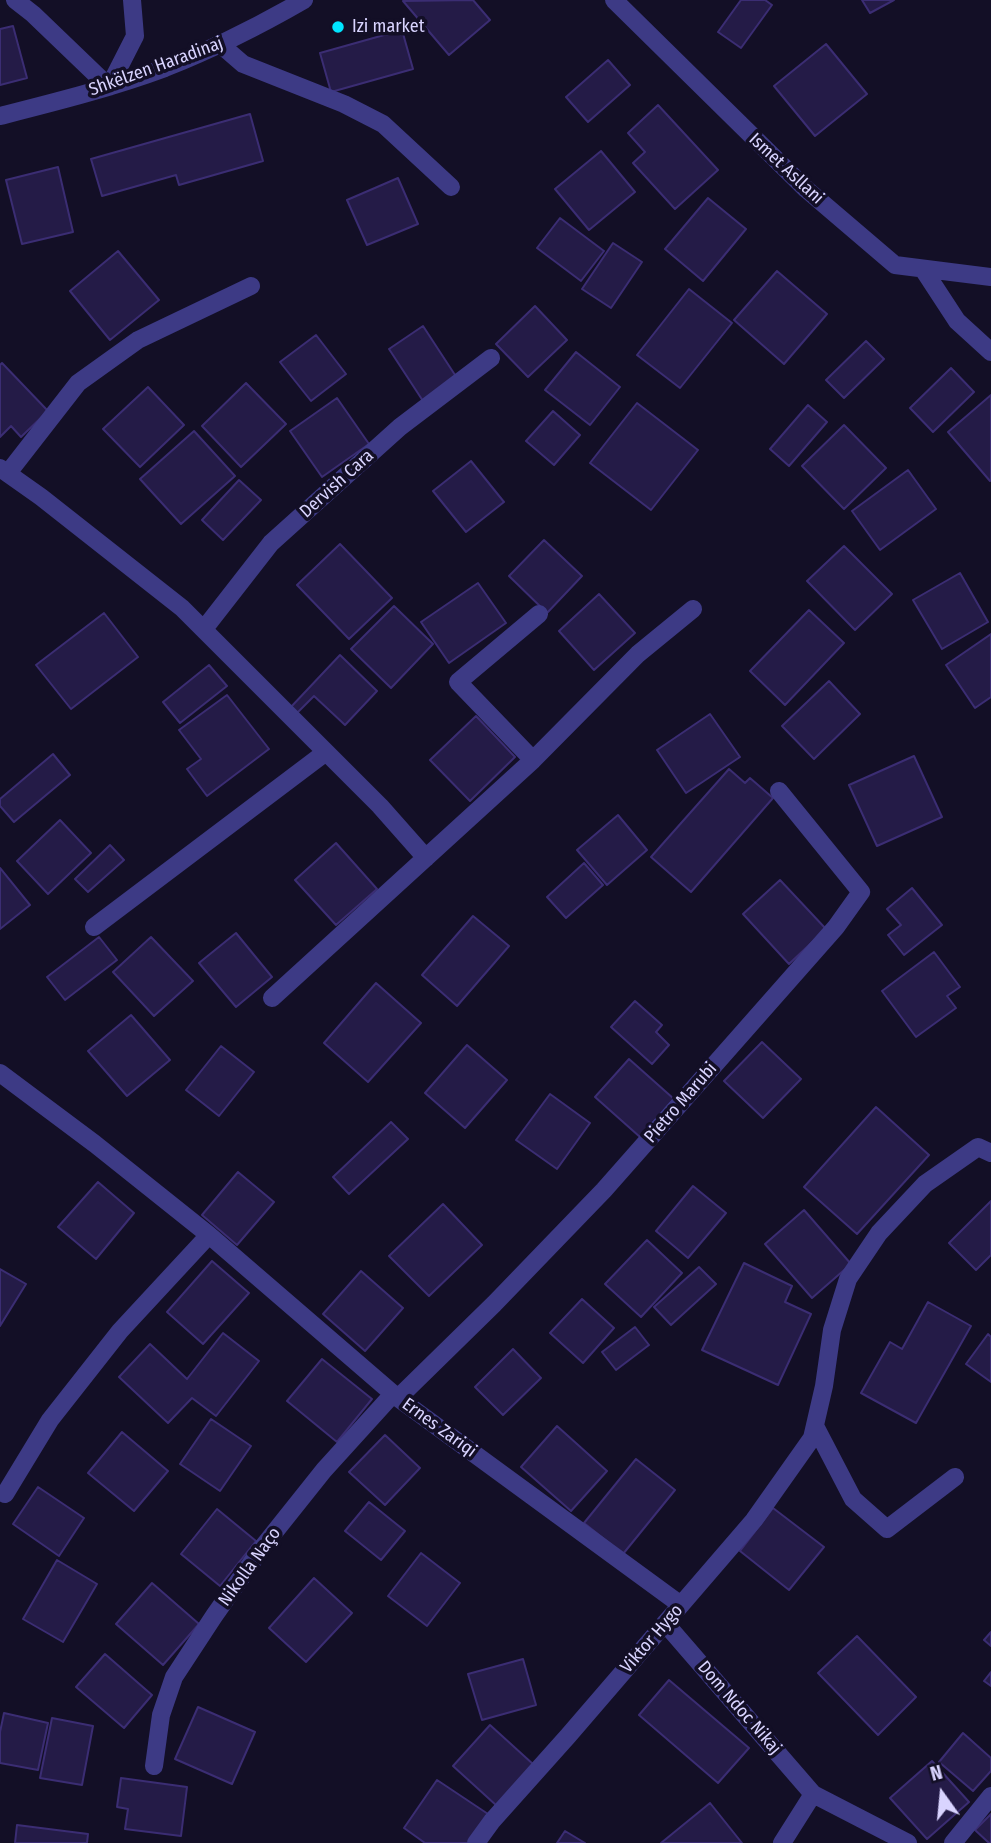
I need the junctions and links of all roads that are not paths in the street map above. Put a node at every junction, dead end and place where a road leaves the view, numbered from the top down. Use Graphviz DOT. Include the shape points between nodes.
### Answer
graph roads {
  1 [pos="15,0"];
  2 [pos="132,0"];
  3 [pos="304,0"];
  4 [pos="614,0"];
  5 [pos="221,45"];
  6 [pos="109,86"];
  7 [pos="0,116"];
  8 [pos="452,187"];
  9 [pos="923,269"];
  10 [pos="991,277"];
  11 [pos="251,286"];
  12 [pos="991,352"];
  13 [pos="491,358"];
  14 [pos="4,470"];
  15 [pos="693,609"];
  16 [pos="539,614"];
  17 [pos="204,629"];
  18 [pos="326,752"];
  19 [pos="533,760"];
  20 [pos="779,792"];
  21 [pos="426,858"];
  22 [pos="94,927"];
  23 [pos="272,998"];
  24 [pos="0,1073"];
  25 [pos="991,1153"];
  26 [pos="209,1235"];
  27 [pos="395,1396"];
  28 [pos="815,1426"];
  29 [pos="955,1477"];
  30 [pos="5,1494"];
  31 [pos="681,1605"];
  32 [pos="665,1623"];
  33 [pos="155,1766"];
  34 [pos="813,1794"];
  35 [pos="991,1796"];
  36 [pos="476,1843"];
  37 [pos="782,1843"];
  38 [pos="908,1843"];
  39 [pos="953,1843"];
  1 -- 6 [label="street"];
  2 -- 6 [label="street" via="135,36"];
  3 -- 5 [label="street, Shkëlzen Haradinaj"];
  4 -- 9 [label="street, Ismet Asllani" via="806,190 895,265"];
  5 -- 6 [label="street, Shkëlzen Haradinaj"];
  5 -- 8 [label="street" via="243,64 383,124"];
  6 -- 7 [label="street, Shkëlzen Haradinaj"];
  9 -- 10 [label="street, Ismet Asllani"];
  9 -- 12 [label="street" via="957,321"];
  11 -- 14 [label="street" via="138,340 78,383"];
  13 -- 17 [label="street, Dervish Cara" via="400,427 271,543"];
  14 -- 17 [label="street"];
  15 -- 19 [label="street" via="638,654"];
  16 -- 19 [label="street" via="458,682"];
  17 -- 18 [label="street"];
  18 -- 21 [label="street"];
  18 -- 22 [label="street"];
  19 -- 21 [label="street"];
  20 -- 27 [label="street, Pietro Marubi" via="861,892 836,927 604,1190 494,1304"];
  21 -- 23 [label="street"];
  24 -- 26 [label="street, Ernes Zariqi"];
  25 -- 28 [label="street, Viktor Hygo" via="978,1147 925,1184 880,1233 848,1279 832,1330"];
  26 -- 27 [label="street, Ernes Zariqi"];
  26 -- 30 [label="street" via="113,1341 50,1420"];
  27 -- 31 [label="street, Ernes Zariqi"];
  27 -- 33 [label="street, Nikolla Naço" via="324,1469 261,1549 174,1677 161,1715"];
  28 -- 29 [label="street" via="853,1499 887,1529"];
  28 -- 31 [label="street, Viktor Hygo" via="812,1438 754,1520"];
  31 -- 32 [label="street, Viktor Hygo"];
  32 -- 34 [label="street, Dom Ndoc Nikaj"];
  32 -- 36 [label="street, Viktor Hygo"];
  34 -- 37 [label="street"];
  34 -- 38 [label="street, Dom Ndoc Nikaj"];
  35 -- 39 [label="street"];
}
